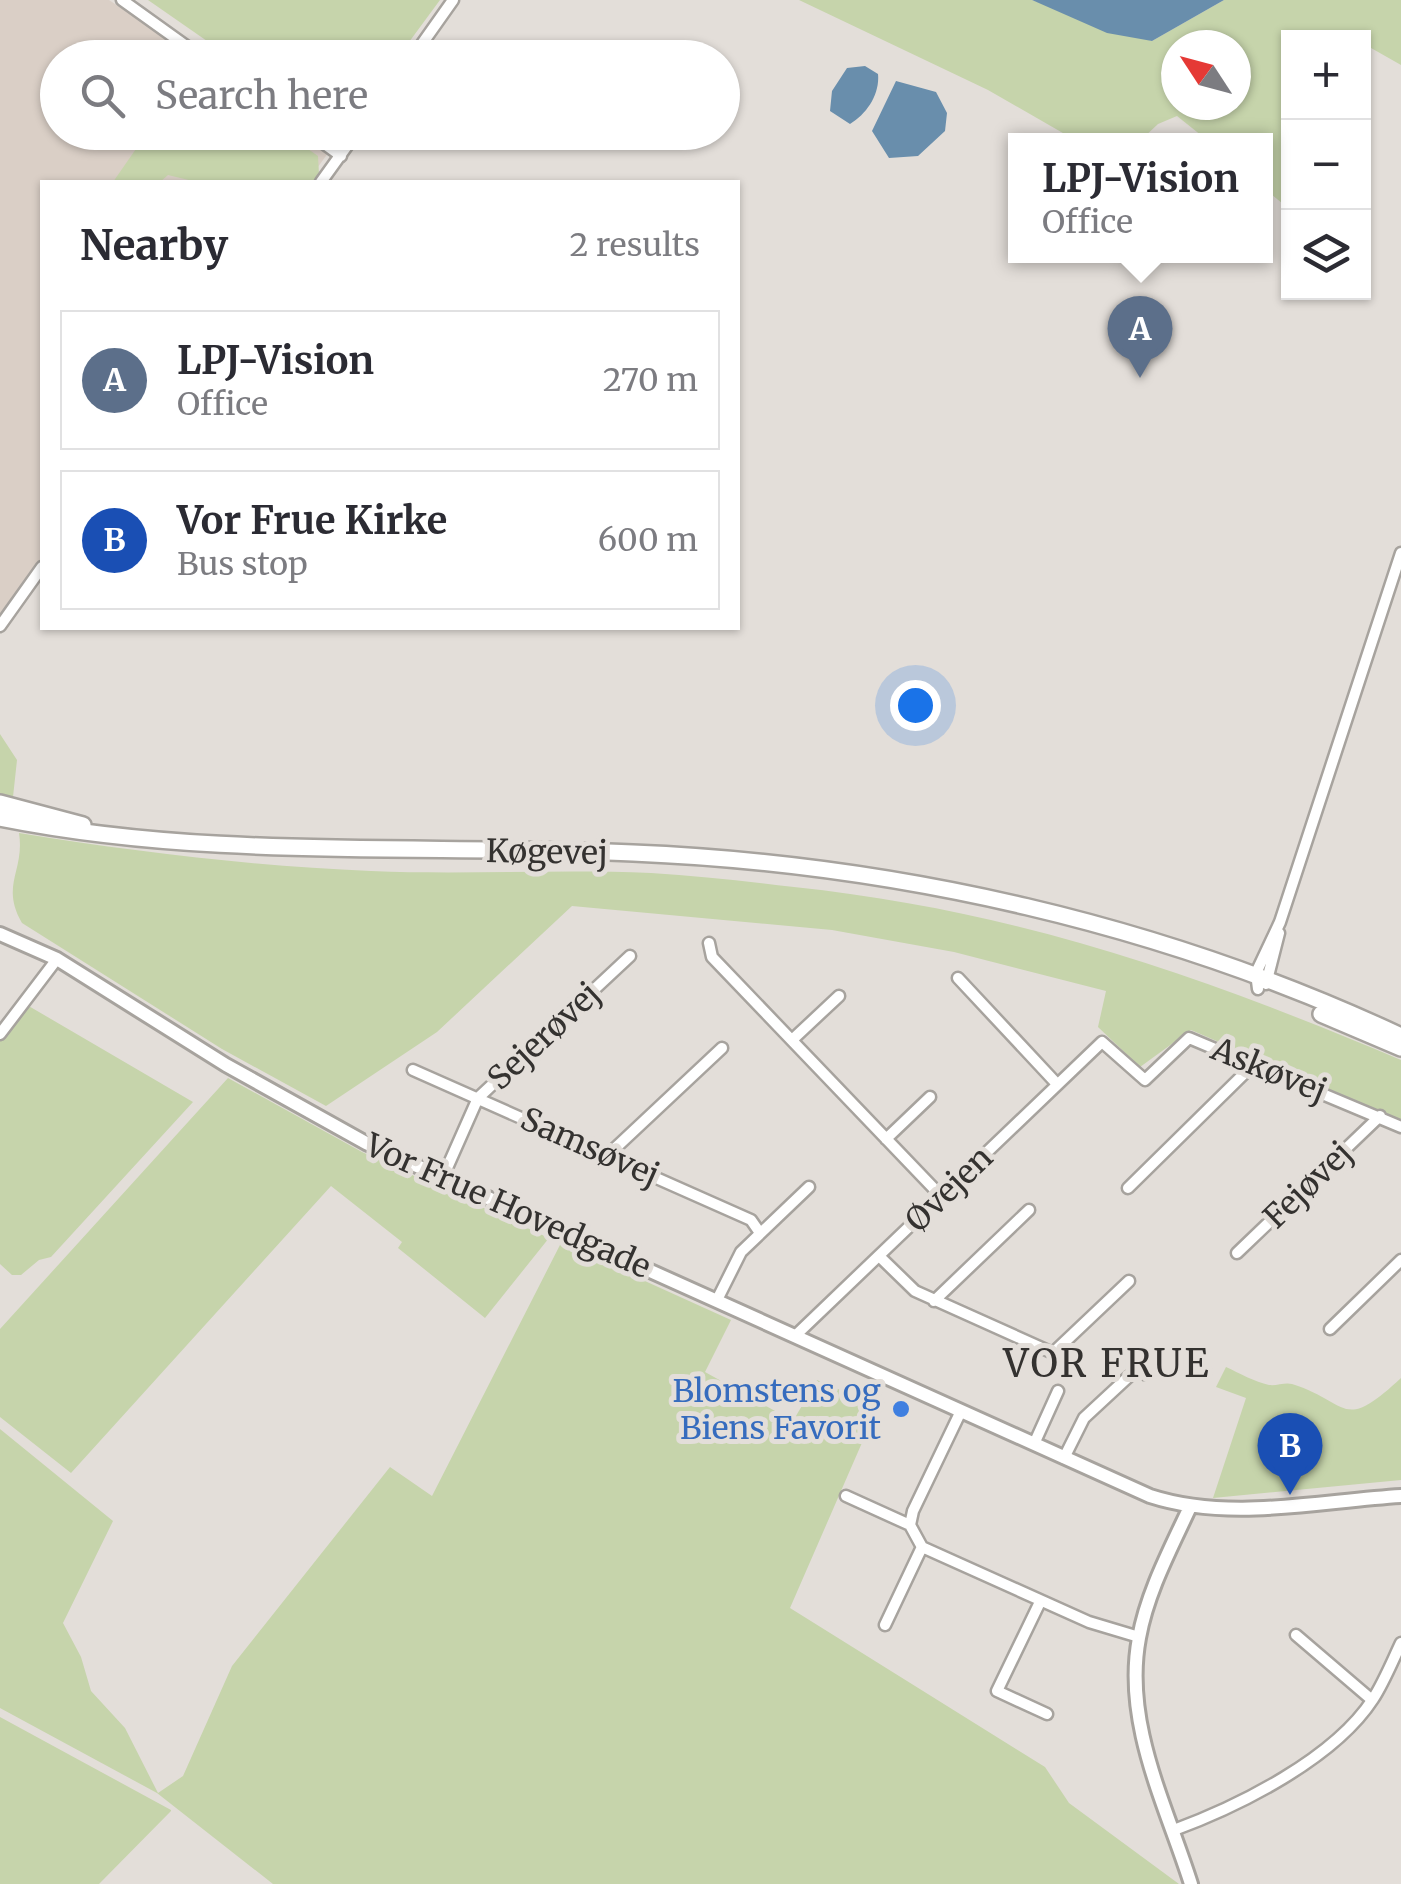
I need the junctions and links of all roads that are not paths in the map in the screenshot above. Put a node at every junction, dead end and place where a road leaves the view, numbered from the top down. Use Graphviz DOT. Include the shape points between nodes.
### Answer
graph roads {
  1 [pos="122,0"];
  2 [pos="454,0"];
  3 [pos="177,40"];
  4 [pos="425,40"];
  5 [pos="332,150"];
  6 [pos="344,150"];
  7 [pos="340,156"];
  8 [pos="322,180"];
  9 [pos="1401,553"];
  10 [pos="40,570"];
  11 [pos="0,626"];
  12 [pos="0,802"];
  13 [pos="0,818"];
  14 [pos="101,831"];
  15 [pos="0,934"];
  16 [pos="709,943"];
  17 [pos="630,956"];
  18 [pos="57,958"];
  19 [pos="958,978"];
  20 [pos="1260,983"];
  21 [pos="839,996"];
  22 [pos="0,1034"];
  23 [pos="1401,1036"];
  24 [pos="792,1040"];
  25 [pos="1102,1042"];
  26 [pos="722,1048"];
  27 [pos="1401,1048"];
  28 [pos="1255,1063"];
  29 [pos="413,1070"];
  30 [pos="1057,1084"];
  31 [pos="930,1097"];
  32 [pos="478,1098"];
  33 [pos="1380,1116"];
  34 [pos="1401,1127"];
  35 [pos="886,1139"];
  36 [pos="608,1154"];
  37 [pos="443,1177"];
  38 [pos="809,1187"];
  39 [pos="1128,1188"];
  40 [pos="940,1196"];
  41 [pos="1029,1210"];
  42 [pos="760,1233"];
  43 [pos="1237,1253"];
  44 [pos="878,1256"];
  45 [pos="1401,1260"];
  46 [pos="1130,1281"];
  47 [pos="718,1300"];
  48 [pos="934,1301"];
  49 [pos="1330,1329"];
  50 [pos="796,1335"];
  51 [pos="1144,1374"];
  52 [pos="1058,1391"];
  53 [pos="961,1411"];
  54 [pos="1034,1444"];
  55 [pos="1064,1458"];
  56 [pos="846,1496"];
  57 [pos="1401,1496"];
  58 [pos="1189,1509"];
  59 [pos="910,1525"];
  60 [pos="922,1547"];
  61 [pos="1040,1602"];
  62 [pos="885,1625"];
  63 [pos="1296,1635"];
  64 [pos="1139,1636"];
  65 [pos="1401,1644"];
  66 [pos="1372,1700"];
  67 [pos="1047,1714"];
  68 [pos="1174,1830"];
  69 [pos="1191,1884"];
  1 -- 3 [label="street"];
  2 -- 4 [label="street"];
  5 -- 7 [label="street"];
  6 -- 7 [label="street"];
  7 -- 8 [label="street"];
  9 -- 20 [label="street"];
  10 -- 11 [label="street"];
  12 -- 14 [label="main road, Køgevej"];
  13 -- 14 [label="main road, Køgevej"];
  14 -- 20 [label="main road, Køgevej" via="294,850 717,859 991,901"];
  15 -- 18 [label="street, Vor Frue Hovedgade"];
  16 -- 24 [label="street" via="712,956"];
  17 -- 32 [label="street, Sejerøvej"];
  18 -- 22 [label="street"];
  18 -- 37 [label="street, Vor Frue Hovedgade" via="297,1106"];
  19 -- 30 [label="street"];
  20 -- 23 [label="main road, Køgevej"];
  20 -- 27 [label="main road, Køgevej"];
  21 -- 24 [label="street"];
  24 -- 35 [label="street"];
  25 -- 28 [label="street, Askøvej" via="1144,1080 1189,1038"];
  25 -- 30 [label="street, Øvejen"];
  26 -- 36 [label="street"];
  28 -- 33 [label="street, Askøvej"];
  28 -- 39 [label="street"];
  29 -- 32 [label="street, Samsøvej"];
  30 -- 40 [label="street, Øvejen"];
  31 -- 35 [label="street"];
  32 -- 36 [label="street, Samsøvej"];
  32 -- 37 [label="street, Sejerøvej"];
  33 -- 34 [label="street, Askøvej"];
  33 -- 43 [label="street, Fejøvej"];
  35 -- 40 [label="street"];
  36 -- 42 [label="street, Samsøvej" via="751,1220"];
  37 -- 47 [label="street, Vor Frue Hovedgade"];
  38 -- 42 [label="street"];
  40 -- 44 [label="street, Øvejen"];
  41 -- 48 [label="street"];
  42 -- 47 [label="street" via="741,1252"];
  44 -- 48 [label="street"];
  44 -- 50 [label="street, Øvejen"];
  45 -- 49 [label="street"];
  46 -- 48 [label="street" via="1052,1353"];
  47 -- 50 [label="street, Vor Frue Hovedgade"];
  50 -- 53 [label="street, Vor Frue Hovedgade"];
  51 -- 55 [label="street" via="1138,1367 1084,1418"];
  52 -- 54 [label="street"];
  53 -- 54 [label="street, Vor Frue Hovedgade"];
  53 -- 59 [label="street"];
  54 -- 55 [label="street, Vor Frue Hovedgade"];
  55 -- 58 [label="street, Vor Frue Hovedgade"];
  56 -- 59 [label="street"];
  57 -- 58 [label="street, Vor Frue Hovedgade"];
  58 -- 64 [label="street"];
  59 -- 60 [label="street"];
  60 -- 61 [label="street"];
  60 -- 62 [label="street"];
  61 -- 64 [label="street"];
  61 -- 67 [label="street" via="997,1691"];
  63 -- 66 [label="street"];
  64 -- 68 [label="street" via="1136,1700 1143,1742"];
  65 -- 66 [label="street"];
  66 -- 68 [label="street" via="1249,1799"];
  68 -- 69 [label="street"];
}
